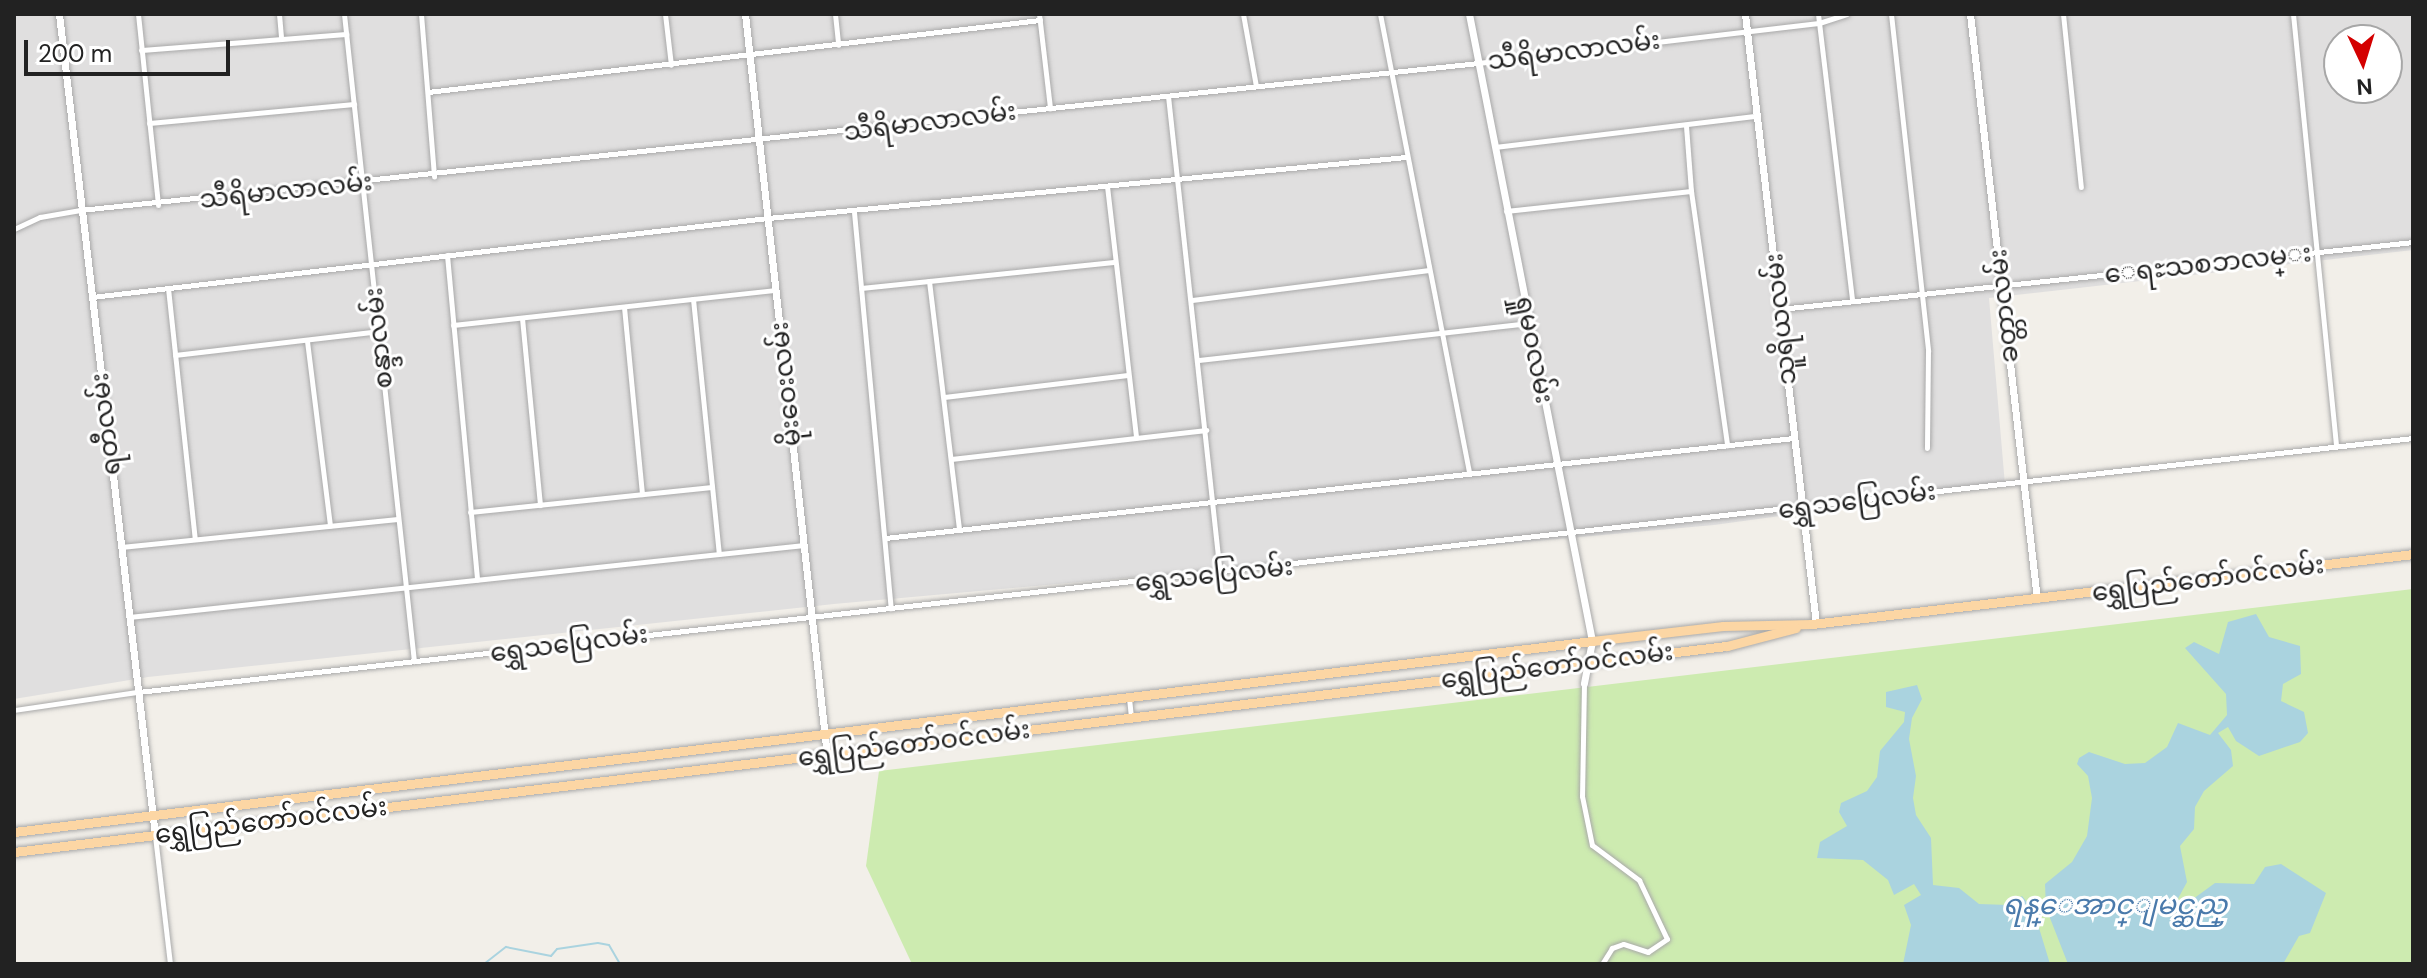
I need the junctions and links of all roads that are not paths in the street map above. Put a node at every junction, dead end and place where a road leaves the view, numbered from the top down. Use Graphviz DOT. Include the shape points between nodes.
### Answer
graph roads {
  1 [pos="59,14"];
  2 [pos="138,14"];
  3 [pos="279,14"];
  4 [pos="344,14"];
  5 [pos="421,14"];
  6 [pos="665,14"];
  7 [pos="745,14"];
  8 [pos="835,14"];
  9 [pos="1243,14"];
  10 [pos="1380,14"];
  11 [pos="1469,14"];
  12 [pos="1745,14"];
  13 [pos="1818,14"];
  14 [pos="1847,14"];
  15 [pos="1891,14"];
  16 [pos="1970,14"];
  17 [pos="2063,14"];
  18 [pos="2293,14"];
  19 [pos="1040,17"];
  20 [pos="1819,23"];
  21 [pos="1747,30"];
  22 [pos="346,34"];
  23 [pos="281,39"];
  24 [pos="838,45"];
  25 [pos="141,50"];
  26 [pos="749,57"];
  27 [pos="1478,63"];
  28 [pos="671,65"];
  29 [pos="1390,72"];
  30 [pos="1256,86"];
  31 [pos="428,92"];
  32 [pos="1168,96"];
  33 [pos="354,104"];
  34 [pos="1050,108"];
  35 [pos="1759,116"];
  36 [pos="149,123"];
  37 [pos="1686,126"];
  38 [pos="758,142"];
  39 [pos="1495,147"];
  40 [pos="1406,157"];
  41 [pos="434,176"];
  42 [pos="1179,179"];
  43 [pos="362,183"];
  44 [pos="1107,186"];
  45 [pos="2081,187"];
  46 [pos="1691,191"];
  47 [pos="158,205"];
  48 [pos="80,210"];
  49 [pos="1505,211"];
  50 [pos="854,212"];
  51 [pos="768,218"];
  52 [pos="14,229"];
  53 [pos="2413,242"];
  54 [pos="2316,253"];
  55 [pos="447,255"];
  56 [pos="1114,262"];
  57 [pos="370,263"];
  58 [pos="1429,270"];
  59 [pos="929,281"];
  60 [pos="2002,285"];
  61 [pos="168,288"];
  62 [pos="861,288"];
  63 [pos="776,290"];
  64 [pos="1920,294"];
  65 [pos="91,297"];
  66 [pos="693,299"];
  67 [pos="1192,300"];
  68 [pos="1852,301"];
  69 [pos="624,307"];
  70 [pos="1780,309"];
  71 [pos="522,318"];
  72 [pos="1529,323"];
  73 [pos="453,325"];
  74 [pos="378,331"];
  75 [pos="1443,336"];
  76 [pos="307,341"];
  77 [pos="175,355"];
  78 [pos="1199,360"];
  79 [pos="1128,375"];
  80 [pos="944,397"];
  81 [pos="1206,430"];
  82 [pos="1136,437"];
  83 [pos="1793,438"];
  84 [pos="2413,438"];
  85 [pos="1727,445"];
  86 [pos="2336,446"];
  87 [pos="1927,448"];
  88 [pos="951,459"];
  89 [pos="1556,463"];
  90 [pos="1469,472"];
  91 [pos="2023,481"];
  92 [pos="712,487"];
  93 [pos="642,494"];
  94 [pos="1212,499"];
  95 [pos="540,505"];
  96 [pos="1800,508"];
  97 [pos="470,512"];
  98 [pos="398,519"];
  99 [pos="330,526"];
  100 [pos="959,529"];
  101 [pos="1572,534"];
  102 [pos="885,538"];
  103 [pos="195,539"];
  104 [pos="804,545"];
  105 [pos="121,547"];
  106 [pos="719,554"];
  107 [pos="2413,554"];
  108 [pos="1220,575"];
  109 [pos="477,580"];
  110 [pos="406,587"];
  111 [pos="2037,599"];
  112 [pos="891,608"];
  113 [pos="812,616"];
  114 [pos="129,617"];
  115 [pos="1814,624"];
  116 [pos="1592,641"];
  117 [pos="414,662"];
  118 [pos="1588,662"];
  119 [pos="1334,673"];
  120 [pos="1584,683"];
  121 [pos="138,692"];
  122 [pos="1336,693"];
  123 [pos="1129,698"];
  124 [pos="14,710"];
  125 [pos="1131,718"];
  126 [pos="825,735"];
  127 [pos="827,755"];
  128 [pos="153,815"];
  129 [pos="14,832"];
  130 [pos="155,835"];
  131 [pos="14,852"];
  132 [pos="170,964"];
  133 [pos="1602,964"];
  1 -- 48 [label="street, ရတီလမ်း"];
  2 -- 25 [label="street"];
  3 -- 23 [label="street"];
  4 -- 22 [label="street, စန္ဒာလမ်း"];
  5 -- 31 [label="street"];
  6 -- 28 [label="street"];
  7 -- 26 [label="street, မိုးဝေးလမ်း"];
  8 -- 24 [label="street"];
  9 -- 30 [label="street"];
  10 -- 29 [label="street"];
  11 -- 27 [label="street, ရှုမဝလမ်း"];
  12 -- 21 [label="street, သူရိယလမ်း"];
  13 -- 20 [label="street"];
  14 -- 20 [label="street, သီရိမာလာလမ်း"];
  15 -- 64 [label="street"];
  16 -- 60 [label="street, ခတ္တာလမ်း"];
  17 -- 45 [label="street"];
  18 -- 54 [label="street"];
  19 -- 24 [label="street"];
  19 -- 34 [label="street"];
  20 -- 21 [label="street, သီရိမာလာလမ်း"];
  20 -- 68 [label="street"];
  21 -- 27 [label="street, သီရိမာလာလမ်း"];
  21 -- 35 [label="street, သူရိယလမ်း"];
  22 -- 23 [label="street"];
  22 -- 33 [label="street, စန္ဒာလမ်း"];
  23 -- 25 [label="street"];
  24 -- 26 [label="street"];
  25 -- 36 [label="street"];
  26 -- 28 [label="street"];
  26 -- 38 [label="street, မိုးဝေးလမ်း"];
  27 -- 29 [label="street, သီရိမာလာလမ်း"];
  27 -- 39 [label="street, ရှုမဝလမ်း"];
  28 -- 31 [label="street"];
  29 -- 30 [label="street, သီရိမာလာလမ်း"];
  29 -- 40 [label="street"];
  30 -- 32 [label="street, သီရိမာလာလမ်း"];
  31 -- 41 [label="street"];
  32 -- 34 [label="street, သီရိမာလာလမ်း"];
  32 -- 42 [label="street"];
  33 -- 36 [label="street"];
  33 -- 43 [label="street, စန္ဒာလမ်း"];
  34 -- 38 [label="street, သီရိမာလာလမ်း"];
  35 -- 37 [label="street"];
  35 -- 70 [label="street, သူရိယလမ်း"];
  36 -- 47 [label="street"];
  37 -- 39 [label="street"];
  37 -- 46 [label="street"];
  38 -- 41 [label="street, သီရိမာလာလမ်း"];
  38 -- 51 [label="street, မိုးဝေးလမ်း"];
  39 -- 49 [label="street, ရှုမဝလမ်း"];
  40 -- 42 [label="street"];
  40 -- 58 [label="street"];
  41 -- 43 [label="street, သီရိမာလာလမ်း"];
  42 -- 44 [label="street"];
  42 -- 67 [label="street"];
  43 -- 47 [label="street, သီရိမာလာလမ်း"];
  43 -- 57 [label="street, စန္ဒာလမ်း"];
  44 -- 50 [label="street"];
  44 -- 56 [label="street"];
  46 -- 49 [label="street"];
  46 -- 85 [label="street"];
  47 -- 48 [label="street, သီရိမာလာလမ်း"];
  48 -- 52 [label="street, သီရိမာလာလမ်း" via="40,217"];
  48 -- 65 [label="street, ရတီလမ်း"];
  49 -- 72 [label="street, ရှုမဝလမ်း"];
  50 -- 51 [label="street"];
  50 -- 62 [label="street"];
  51 -- 55 [label="street"];
  51 -- 63 [label="street, မိုးဝေးလမ်း"];
  53 -- 54 [label="street, ေရႊသစၥာလမ္း"];
  54 -- 60 [label="street, ေရႊသစၥာလမ္း"];
  54 -- 86 [label="street"];
  55 -- 57 [label="street"];
  55 -- 73 [label="street"];
  56 -- 59 [label="street"];
  56 -- 79 [label="street"];
  57 -- 61 [label="street"];
  57 -- 74 [label="street, စန္ဒာလမ်း"];
  58 -- 67 [label="street"];
  58 -- 75 [label="street"];
  59 -- 62 [label="street"];
  59 -- 80 [label="street"];
  60 -- 64 [label="street, ေရႊသစၥာလမ္း"];
  60 -- 91 [label="street, ခတ္တာလမ်း"];
  61 -- 65 [label="street"];
  61 -- 77 [label="street"];
  62 -- 102 [label="street"];
  63 -- 66 [label="street"];
  63 -- 104 [label="street, မိုးဝေးလမ်း"];
  64 -- 68 [label="street, ေရႊသစၥာလမ္း"];
  64 -- 87 [label="street" via="1928,351"];
  65 -- 105 [label="street, ရတီလမ်း"];
  66 -- 69 [label="street"];
  66 -- 92 [label="street"];
  67 -- 78 [label="street"];
  68 -- 70 [label="street, ေရႊသစၥာလမ္း"];
  69 -- 71 [label="street"];
  69 -- 93 [label="street"];
  70 -- 83 [label="street, သူရိယလမ်း"];
  71 -- 73 [label="street"];
  71 -- 95 [label="street"];
  72 -- 75 [label="street"];
  72 -- 89 [label="street, ရှုမဝလမ်း"];
  73 -- 97 [label="street"];
  74 -- 76 [label="street"];
  74 -- 98 [label="street, စန္ဒာလမ်း"];
  75 -- 78 [label="street"];
  75 -- 90 [label="street"];
  76 -- 77 [label="street"];
  76 -- 99 [label="street"];
  77 -- 103 [label="street"];
  78 -- 81 [label="street"];
  79 -- 80 [label="street"];
  79 -- 82 [label="street"];
  80 -- 88 [label="street"];
  81 -- 82 [label="street"];
  81 -- 94 [label="street"];
  82 -- 88 [label="street"];
  83 -- 85 [label="street"];
  83 -- 96 [label="street, သူရိယလမ်း"];
  84 -- 86 [label="street, ရွှေသပြေလမ်း"];
  85 -- 89 [label="street"];
  86 -- 91 [label="street, ရွှေသပြေလမ်း"];
  88 -- 100 [label="street"];
  89 -- 90 [label="street"];
  89 -- 101 [label="street, ရှုမဝလမ်း"];
  90 -- 94 [label="street"];
  91 -- 96 [label="street, ရွှေသပြေလမ်း"];
  91 -- 111 [label="street, ခတ္တာလမ်း"];
  92 -- 93 [label="street"];
  92 -- 106 [label="street"];
  93 -- 95 [label="street"];
  94 -- 100 [label="street"];
  94 -- 108 [label="street"];
  95 -- 97 [label="street"];
  96 -- 101 [label="street, ရွှေသပြေလမ်း"];
  96 -- 115 [label="street, သူရိယလမ်း"];
  97 -- 109 [label="street"];
  98 -- 99 [label="street"];
  98 -- 110 [label="street, စန္ဒာလမ်း"];
  99 -- 103 [label="street"];
  100 -- 102 [label="street"];
  101 -- 108 [label="street, ရွှေသပြေလမ်း"];
  101 -- 116 [label="street, ရှုမဝလမ်း"];
  102 -- 112 [label="street"];
  103 -- 105 [label="street"];
  104 -- 106 [label="street"];
  104 -- 113 [label="street, မိုးဝေးလမ်း"];
  105 -- 114 [label="street, ရတီလမ်း"];
  106 -- 109 [label="street"];
  107 -- 111 [label="main road, ရွှေပြည်တော်ဝင်လမ်း"];
  108 -- 112 [label="street, ရွှေသပြေလမ်း"];
  109 -- 110 [label="street"];
  110 -- 114 [label="street"];
  110 -- 117 [label="street, စန္ဒာလမ်း"];
  111 -- 115 [label="main road, ရွှေပြည်တော်ဝင်လမ်း"];
  112 -- 113 [label="street, ရွှေသပြေလမ်း"];
  113 -- 117 [label="street, ရွှေသပြေလမ်း"];
  113 -- 126 [label="street, မိုးဝေးလမ်း"];
  114 -- 121 [label="street, ရတီလမ်း"];
  115 -- 116 [label="main road, ရွှေပြည်တော်ဝင်လမ်း" via="1723,626"];
  115 -- 118 [label="main road, ရွှေပြည်တော်ဝင်လမ်း" via="1727,646"];
  116 -- 118 [label="street, ရှုမဝလမ်း"];
  116 -- 119 [label="main road, ရွှေပြည်တော်ဝင်လမ်း"];
  117 -- 121 [label="street, ရွှေသပြေလမ်း"];
  118 -- 120 [label="street, ရှုမဝလမ်း"];
  118 -- 122 [label="main road, ရွှေပြည်တော်ဝင်လမ်း"];
  119 -- 122 [label="street"];
  119 -- 123 [label="main road, ရွှေပြည်တော်ဝင်လမ်း"];
  120 -- 133 [label="street" via="1582,796 1592,845 1639,880 1667,939 1648,952 1623,944 1612,948"];
  121 -- 124 [label="street, ရွှေသပြေလမ်း"];
  121 -- 128 [label="street, ရတီလမ်း"];
  122 -- 125 [label="main road, ရွှေပြည်တော်ဝင်လမ်း"];
  123 -- 125 [label="street"];
  123 -- 126 [label="main road, ရွှေပြည်တော်ဝင်လမ်း"];
  125 -- 127 [label="main road, ရွှေပြည်တော်ဝင်လမ်း"];
  126 -- 127 [label="street, မိုးဝေးလမ်း"];
  126 -- 128 [label="main road, ရွှေပြည်တော်ဝင်လမ်း"];
  127 -- 130 [label="main road, ရွှေပြည်တော်ဝင်လမ်း"];
  128 -- 129 [label="main road, ရွှေပြည်တော်ဝင်လမ်း"];
  128 -- 130 [label="street, ရတီလမ်း"];
  130 -- 131 [label="main road, ရွှေပြည်တော်ဝင်လမ်း"];
  130 -- 132 [label="street"];
}
